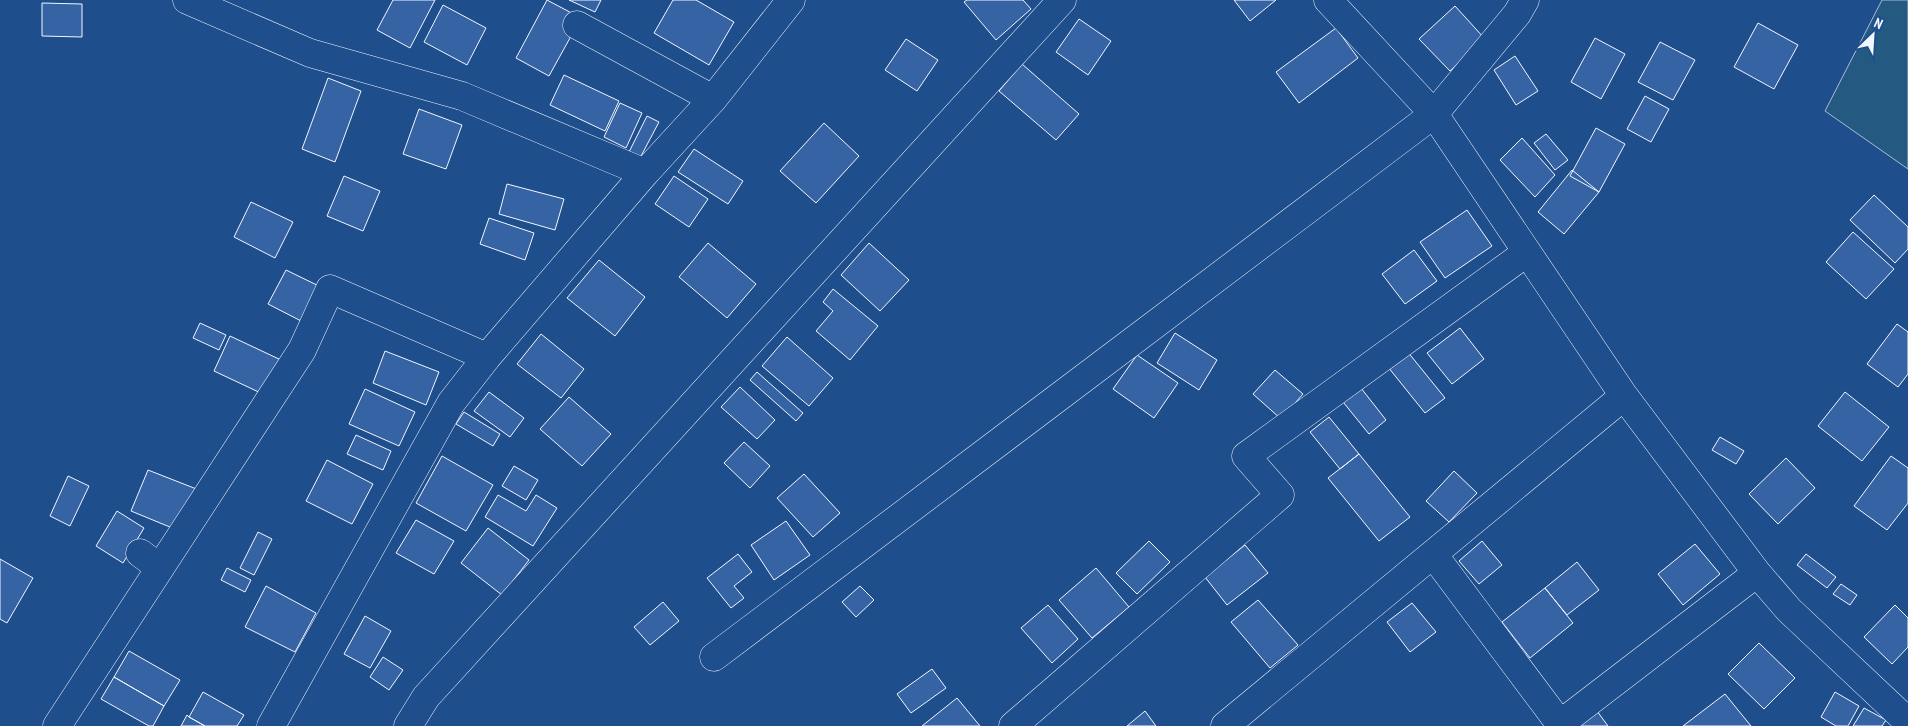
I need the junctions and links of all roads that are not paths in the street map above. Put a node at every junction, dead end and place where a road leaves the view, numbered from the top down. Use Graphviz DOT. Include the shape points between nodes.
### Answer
graph roads {
  1 [pos="187,0"];
  2 [pos="791,0"];
  3 [pos="1062,0"];
  4 [pos="1328,0"];
  5 [pos="1525,0"];
  6 [pos="577,25"];
  7 [pos="713,98"];
  8 [pos="1434,114"];
  9 [pos="645,173"];
  10 [pos="1526,253"];
  11 [pos="487,358"];
  12 [pos="1624,396"];
  13 [pos="1433,554"];
  14 [pos="1756,573"];
  15 [pos="714,657"];
  16 [pos="1908,722"];
  17 [pos="57,726"];
  18 [pos="271,726"];
  19 [pos="408,726"];
  20 [pos="1014,726"];
  21 [pos="1225,726"];
  1 -- 9 [label="street" via="310,53 462,96"];
  2 -- 7 [label="street"];
  3 -- 19 [label="street" via="426,697"];
  4 -- 8 [label="street"];
  5 -- 8 [label="street"];
  6 -- 7 [label="street"];
  7 -- 9 [label="street"];
  8 -- 10 [label="street"];
  8 -- 15 [label="street"];
  9 -- 11 [label="street"];
  10 -- 12 [label="street"];
  10 -- 20 [label="street" via="1246,456 1280,496"];
  11 -- 17 [label="street" via="330,289 302,350 150,560"];
  11 -- 18 [label="street" via="451,403"];
  12 -- 13 [label="street"];
  12 -- 14 [label="street"];
  13 -- 14 [label="street" via="1560,724"];
  13 -- 21 [label="street"];
  14 -- 16 [label="street" via="1789,610"];
}
